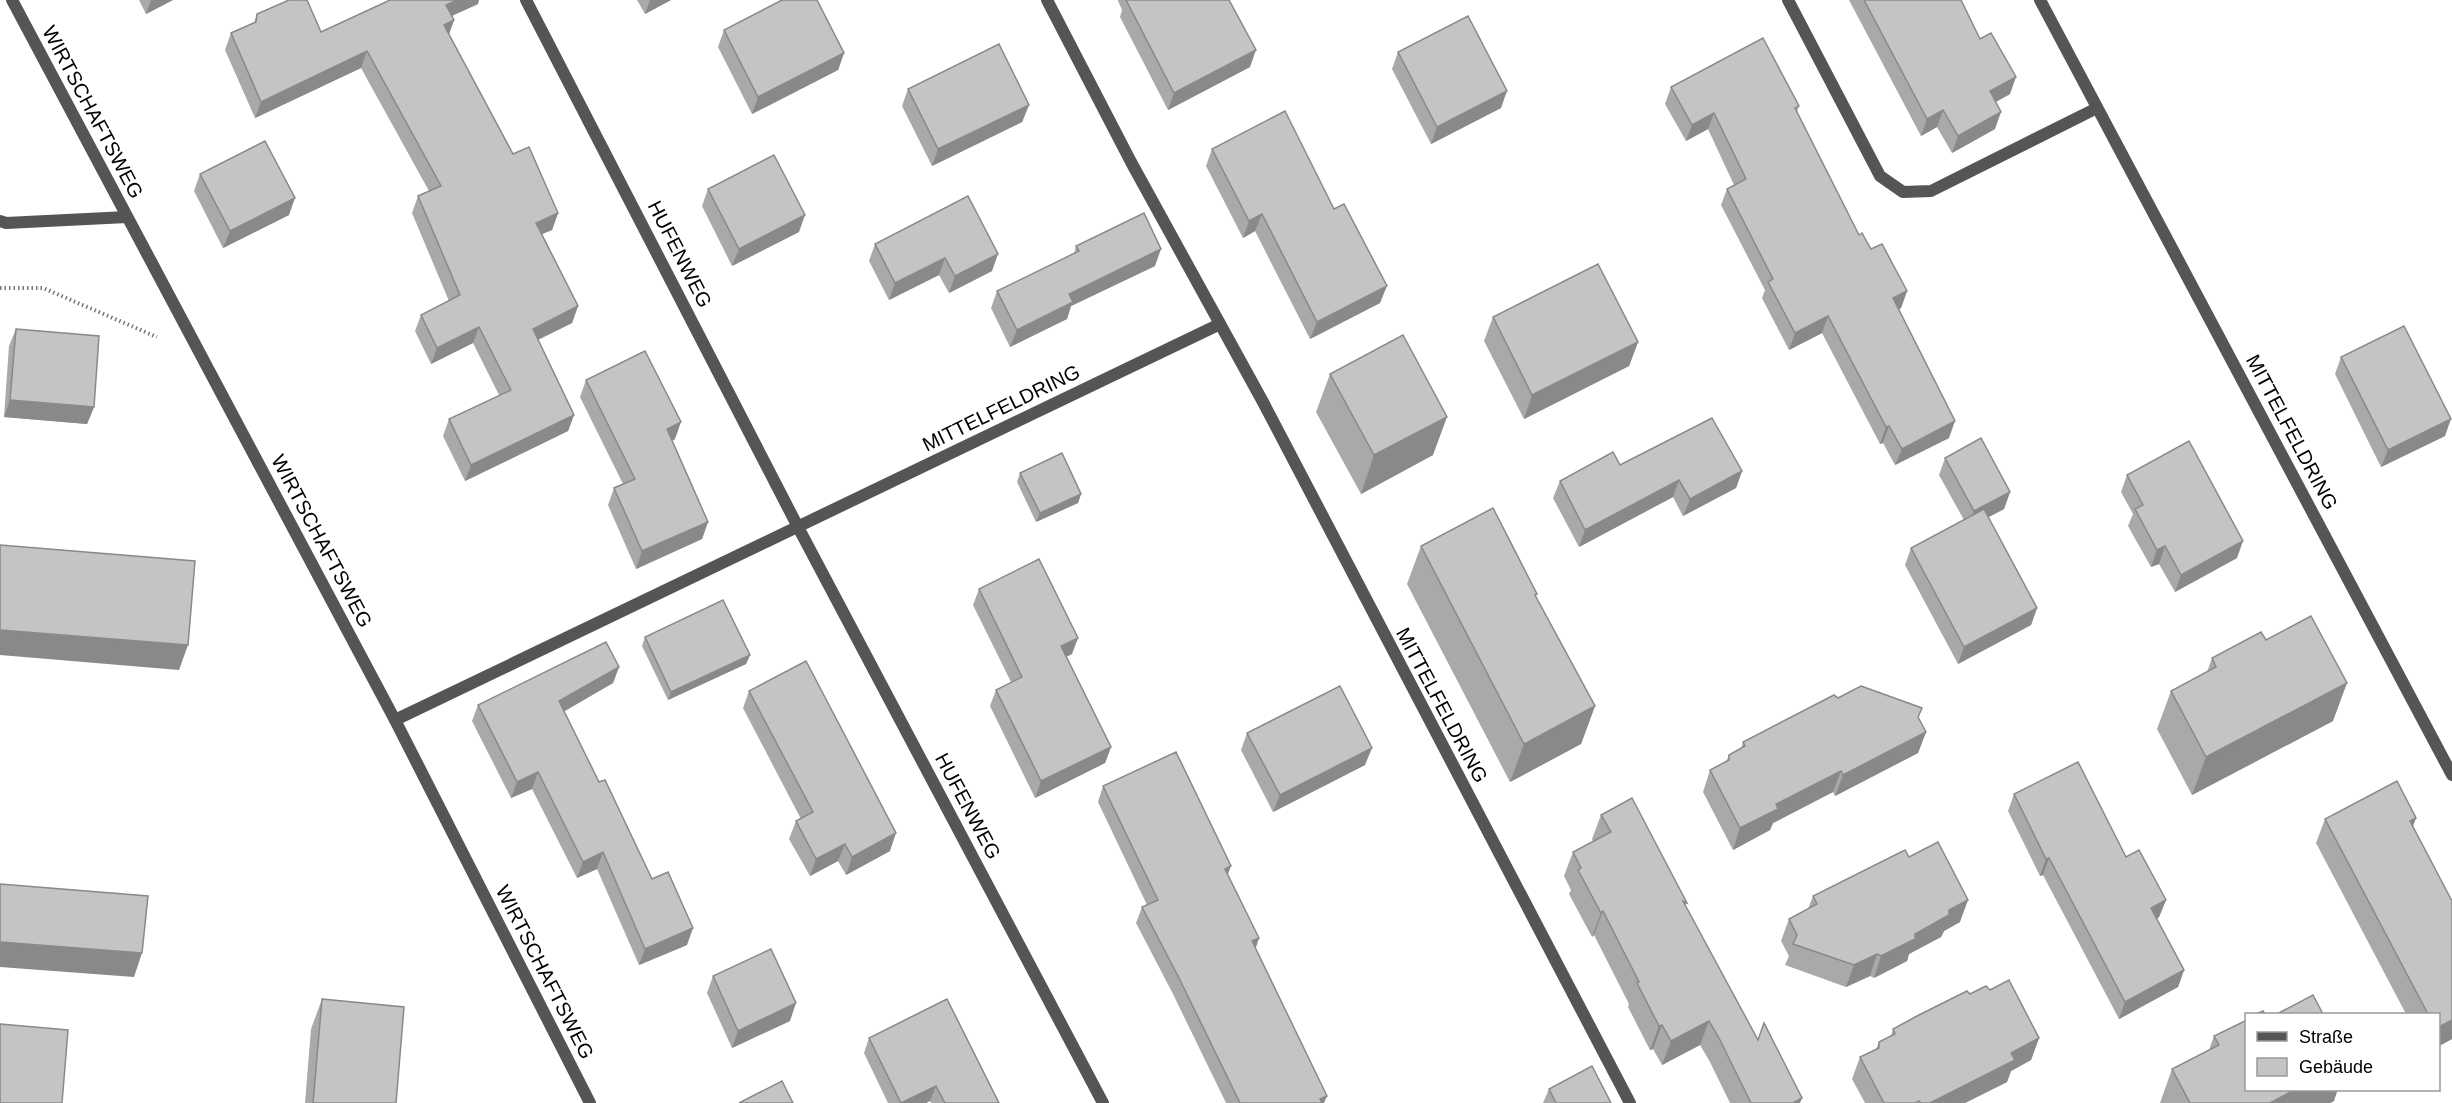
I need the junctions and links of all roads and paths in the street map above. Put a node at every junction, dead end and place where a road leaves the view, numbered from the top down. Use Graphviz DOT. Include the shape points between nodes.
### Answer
graph roads {
  1 [pos="12,0"];
  2 [pos="526,0"];
  3 [pos="1047,0"];
  4 [pos="1788,0"];
  5 [pos="2040,0"];
  6 [pos="2097,108"];
  7 [pos="127,217"];
  8 [pos="0,221"];
  9 [pos="0,288"];
  10 [pos="1220,324"];
  11 [pos="189,333"];
  12 [pos="798,527"];
  13 [pos="395,720"];
  14 [pos="2452,775"];
  15 [pos="590,1103"];
  16 [pos="1103,1103"];
  17 [pos="1630,1103"];
  1 -- 7 [label="street, WIRTSCHAFTSWEG"];
  2 -- 12 [label="street, HUFENWEG"];
  3 -- 10 [label="street, MITTELFELDRING"];
  4 -- 6 [label="street" via="1880,176 1903,192 1931,191"];
  5 -- 6 [label="street, MITTELFELDRING"];
  6 -- 14 [label="street, MITTELFELDRING"];
  7 -- 8 [label="street"];
  7 -- 11 [label="street, WIRTSCHAFTSWEG"];
  9 -- 11 [label="path" via="43,288 171,343"];
  10 -- 12 [label="street, MITTELFELDRING"];
  10 -- 17 [label="street, MITTELFELDRING"];
  11 -- 13 [label="street, WIRTSCHAFTSWEG"];
  12 -- 13 [label="street"];
  12 -- 16 [label="street, HUFENWEG"];
  13 -- 15 [label="street, WIRTSCHAFTSWEG"];
}
